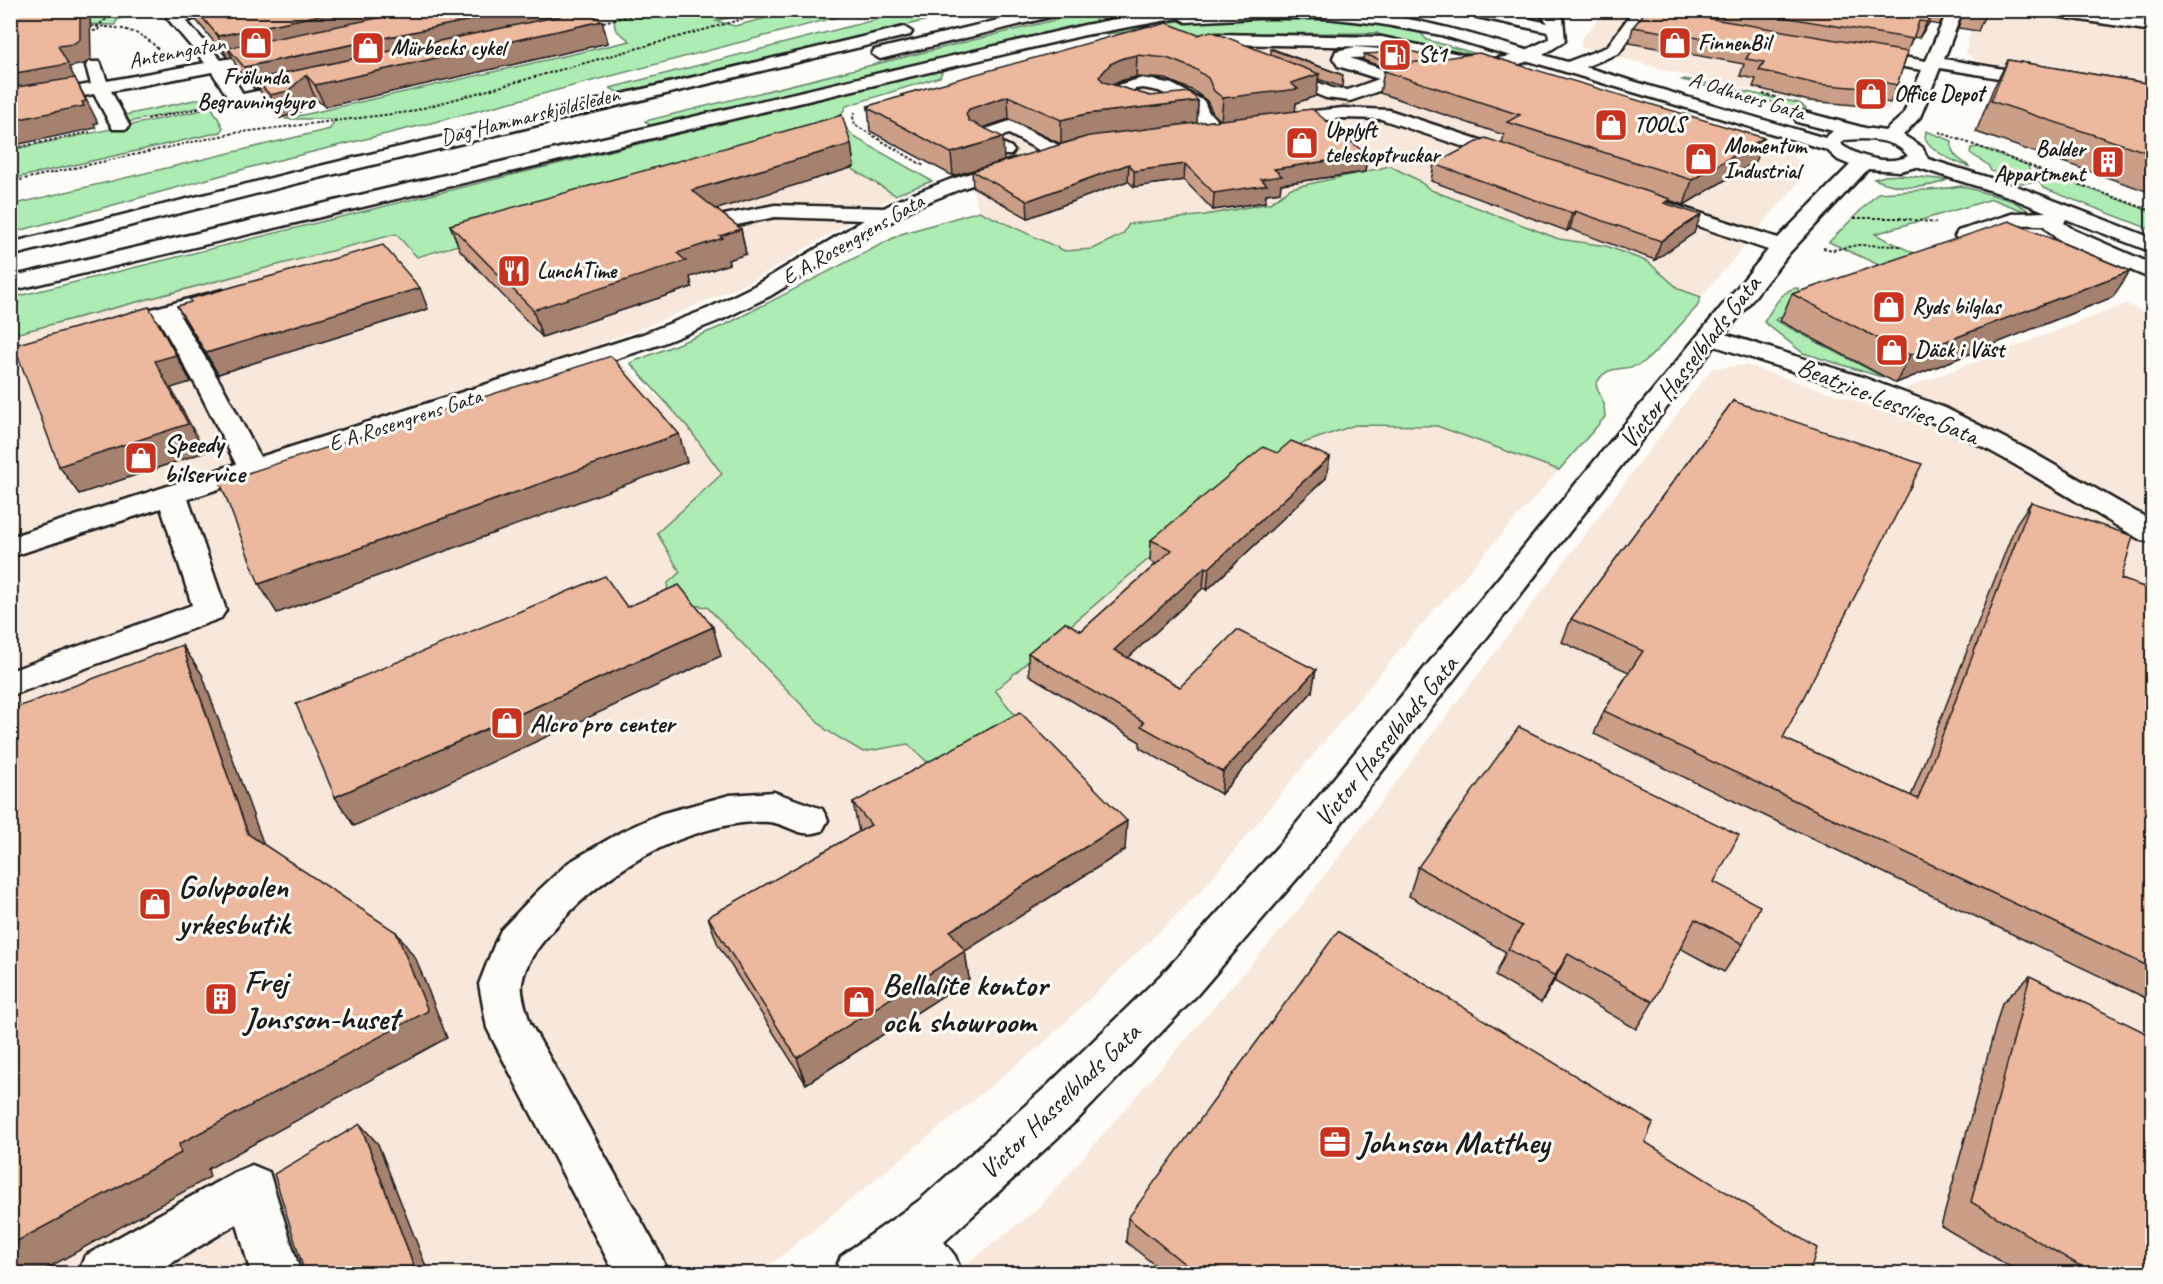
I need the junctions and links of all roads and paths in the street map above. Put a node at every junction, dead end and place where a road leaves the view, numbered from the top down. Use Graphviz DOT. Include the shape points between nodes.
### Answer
graph roads {
  1 [pos="118,10"];
  2 [pos="600,10"];
  3 [pos="656,10"];
  4 [pos="775,10"];
  5 [pos="840,10"];
  6 [pos="850,10"];
  7 [pos="997,10"];
  8 [pos="1061,10"];
  9 [pos="1209,10"];
  10 [pos="1299,10"];
  11 [pos="1478,10"];
  12 [pos="1956,10"];
  13 [pos="2048,10"];
  14 [pos="846,13"];
  15 [pos="1327,13"];
  16 [pos="1442,13"];
  17 [pos="197,14"];
  18 [pos="578,15"];
  19 [pos="851,15"];
  20 [pos="1151,18"];
  21 [pos="1546,18"];
  22 [pos="588,25"];
  23 [pos="84,26"];
  24 [pos="2152,26"];
  25 [pos="97,27"];
  26 [pos="1708,29"];
  27 [pos="86,32"];
  28 [pos="1550,46"];
  29 [pos="1853,46"];
  30 [pos="296,51"];
  31 [pos="1376,54"];
  32 [pos="1233,55"];
  33 [pos="1528,56"];
  34 [pos="1592,58"];
  35 [pos="1400,61"];
  36 [pos="1934,61"];
  37 [pos="1254,63"];
  38 [pos="689,65"];
  39 [pos="1484,65"];
  40 [pos="94,66"];
  41 [pos="218,67"];
  42 [pos="1568,68"];
  43 [pos="1441,70"];
  44 [pos="1637,70"];
  45 [pos="1330,73"];
  46 [pos="178,75"];
  47 [pos="1395,79"];
  48 [pos="318,83"];
  49 [pos="2060,83"];
  50 [pos="1371,89"];
  51 [pos="101,90"];
  52 [pos="10,105"];
  53 [pos="1198,105"];
  54 [pos="1793,114"];
  55 [pos="1262,123"];
  56 [pos="120,125"];
  57 [pos="1239,126"];
  58 [pos="1216,129"];
  59 [pos="1192,132"];
  60 [pos="1889,138"];
  61 [pos="1832,146"];
  62 [pos="1076,147"];
  63 [pos="1862,148"];
  64 [pos="1057,152"];
  65 [pos="457,158"];
  66 [pos="1916,161"];
  67 [pos="1026,162"];
  68 [pos="1538,165"];
  69 [pos="10,182"];
  70 [pos="306,195"];
  71 [pos="1639,199"];
  72 [pos="2062,213"];
  73 [pos="889,215"];
  74 [pos="732,220"];
  75 [pos="10,243"];
  76 [pos="1943,244"];
  77 [pos="2152,244"];
  78 [pos="1902,246"];
  79 [pos="1782,247"];
  80 [pos="1819,247"];
  81 [pos="10,250"];
  82 [pos="10,268"];
  83 [pos="2152,273"];
  84 [pos="10,284"];
  85 [pos="247,291"];
  86 [pos="166,312"];
  87 [pos="88,334"];
  88 [pos="1711,337"];
  89 [pos="253,470"];
  90 [pos="172,496"];
  91 [pos="2147,525"];
  92 [pos="10,547"];
  93 [pos="10,684"];
  94 [pos="809,820"];
  95 [pos="924,1256"];
  96 [pos="103,1274"];
  97 [pos="276,1274"];
  98 [pos="643,1274"];
  99 [pos="860,1274"];
  1 -- 25 [label="path"];
  2 -- 18 [label="path"];
  3 -- 22 [label="path"];
  4 -- 69 [label="path" via="410,112 234,133"];
  5 -- 14 [label="path"];
  6 -- 14 [label="path"];
  7 -- 81 [label="street, Dag Hammarskjöldsleden"];
  8 -- 65 [label="street, Dag Hammarskjöldsleden"];
  9 -- 20 [label="street"];
  10 -- 15 [label="street, A Odhners Gata"];
  11 -- 21 [label="street" via="1516,22"];
  12 -- 36 [label="street"];
  13 -- 24 [label="street"];
  14 -- 19 [label="path"];
  15 -- 20 [label="street"];
  15 -- 33 [label="street, A Odhners Gata" via="1417,25"];
  16 -- 28 [label="street"];
  17 -- 41 [label="street" via="176,18"];
  20 -- 84 [label="street" via="1029,43"];
  21 -- 28 [label="street" via="1558,40"];
  23 -- 25 [label="path"];
  25 -- 27 [label="path" via="98,30"];
  25 -- 46 [label="path" via="141,32"];
  26 -- 34 [label="street" via="1637,17 1613,50"];
  28 -- 33 [label="street"];
  28 -- 34 [label="street"];
  29 -- 36 [label="street"];
  30 -- 41 [label="street, Antenngatan"];
  31 -- 47 [label="street" via="1355,52 1341,58"];
  32 -- 39 [label="street" via="1203,42 1382,42"];
  33 -- 39 [label="street"];
  33 -- 42 [label="street, A Odhners Gata"];
  34 -- 42 [label="street"];
  34 -- 44 [label="street"];
  35 -- 43 [label="street"];
  36 -- 49 [label="street"];
  36 -- 60 [label="street" via="1911,117"];
  37 -- 50 [label="street" via="1342,96"];
  38 -- 75 [label="street"];
  39 -- 43 [label="street"];
  40 -- 51 [label="street"];
  41 -- 46 [label="street, Antenngatan"];
  41 -- 48 [label="street" via="238,100"];
  42 -- 61 [label="street, A Odhners Gata"];
  43 -- 47 [label="street"];
  45 -- 50 [label="street"];
  46 -- 51 [label="street, Antenngatan"];
  47 -- 50 [label="street"];
  51 -- 52 [label="street, Antenngatan"];
  51 -- 56 [label="street"];
  53 -- 58 [label="street" via="1199,113"];
  54 -- 63 [label="street, A Odhners Gata"];
  55 -- 68 [label="street" via="1343,112 1383,114"];
  57 -- 58 [label="street"];
  58 -- 59 [label="street"];
  60 -- 63 [label="street, A Odhners Gata"];
  60 -- 66 [label="street, A Odhners Gata" via="1915,149 1919,158"];
  61 -- 63 [label="street, A Odhners Gata" via="1843,155"];
  61 -- 63 [label="street, A Odhners Gata" via="1831,142 1840,135"];
  62 -- 64 [label="street, E A Rosengrens Gata"];
  63 -- 66 [label="street, A Odhners Gata" via="1896,166"];
  63 -- 79 [label="street, Victor Hasselblads Gata"];
  64 -- 67 [label="street, E A Rosengrens Gata"];
  64 -- 67 [label="street" via="1010,127 978,138"];
  66 -- 72 [label="street, A Odhners Gata"];
  67 -- 73 [label="street, E A Rosengrens Gata" via="956,184"];
  70 -- 82 [label="street"];
  71 -- 79 [label="street"];
  72 -- 76 [label="street" via="2044,219 2015,219"];
  72 -- 77 [label="street, A Odhners Gata"];
  72 -- 83 [label="street" via="2053,224 2066,235"];
  73 -- 74 [label="street" via="775,211"];
  73 -- 89 [label="street, E A Rosengrens Gata" via="762,291 715,314 652,339"];
  78 -- 80 [label="path" via="1857,245 1833,250"];
  79 -- 88 [label="street, Victor Hasselblads Gata"];
  85 -- 86 [label="street"];
  86 -- 87 [label="street"];
  86 -- 89 [label="street" via="212,389"];
  88 -- 91 [label="street, Beatrice Lesslies Gata" via="1855,382 1937,414"];
  88 -- 95 [label="street, Victor Hasselblads Gata" via="1293,855 1181,983 1063,1102 938,1217"];
  89 -- 90 [label="street, E A Rosengrens Gata"];
  90 -- 92 [label="street, E A Rosengrens Gata"];
  90 -- 93 [label="street" via="210,610"];
  94 -- 98 [label="street" via="774,807 730,810 673,825 635,843 582,875 550,905 516,943 500,984 509,1028"];
  95 -- 99 [label="street, Victor Hasselblads Gata"];
  96 -- 97 [label="street" via="252,1189"];
}
